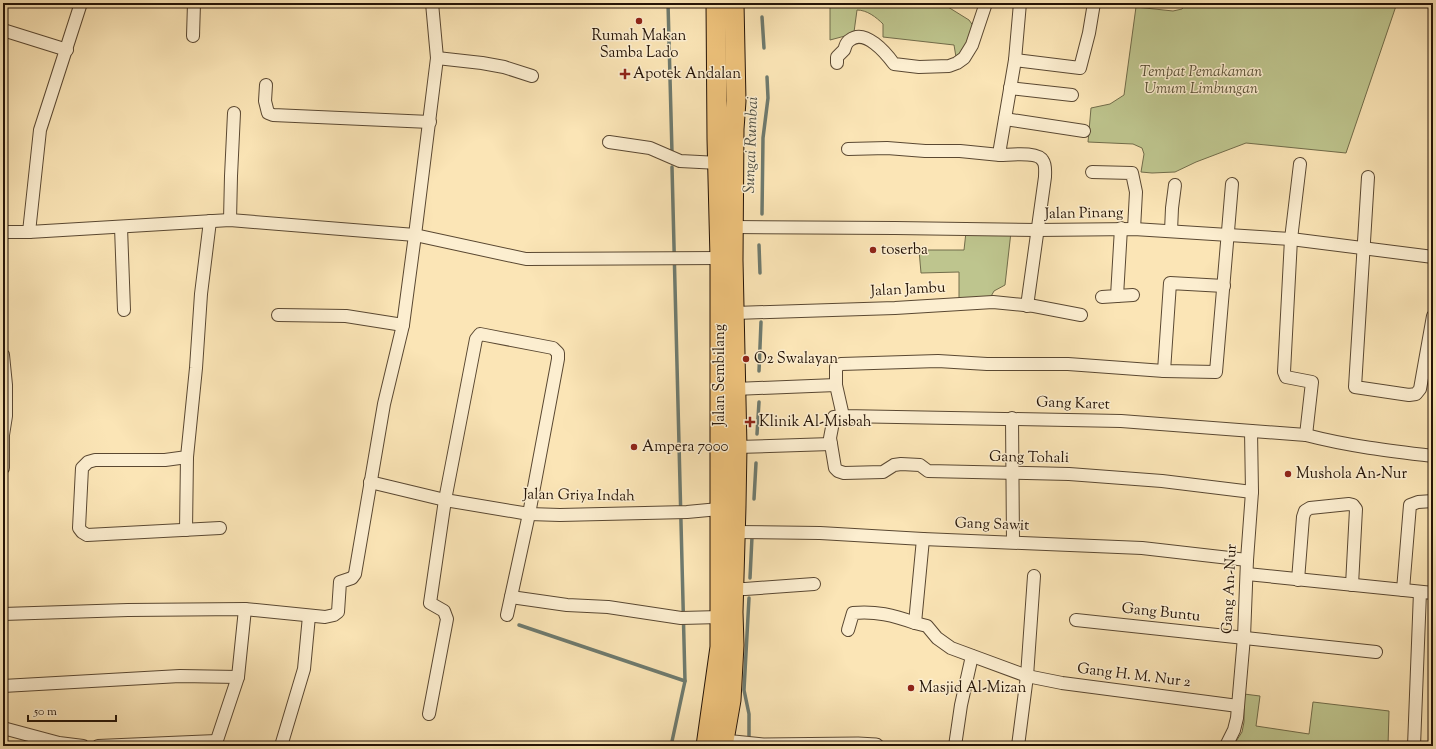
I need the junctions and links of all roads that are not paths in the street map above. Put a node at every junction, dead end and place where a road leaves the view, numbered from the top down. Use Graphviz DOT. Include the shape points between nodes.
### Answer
graph roads {
  1 [pos="81,3"];
  2 [pos="194,3"];
  3 [pos="432,3"];
  4 [pos="716,3"];
  5 [pos="734,3"];
  6 [pos="986,3"];
  7 [pos="1020,3"];
  8 [pos="1094,3"];
  9 [pos="3,30"];
  10 [pos="193,36"];
  11 [pos="67,50"];
  12 [pos="437,58"];
  13 [pos="1015,60"];
  14 [pos="837,63"];
  15 [pos="532,76"];
  16 [pos="266,85"];
  17 [pos="1010,88"];
  18 [pos="1072,95"];
  19 [pos="234,113"];
  20 [pos="1006,119"];
  21 [pos="430,122"];
  22 [pos="1084,131"];
  23 [pos="609,142"];
  24 [pos="848,148"];
  25 [pos="1000,155"];
  26 [pos="719,163"];
  27 [pos="1300,164"];
  28 [pos="1092,172"];
  29 [pos="1368,177"];
  30 [pos="1232,184"];
  31 [pos="1175,185"];
  32 [pos="230,220"];
  33 [pos="210,221"];
  34 [pos="121,226"];
  35 [pos="734,227"];
  36 [pos="1121,228"];
  37 [pos="1134,229"];
  38 [pos="1037,230"];
  39 [pos="1171,231"];
  40 [pos="3,232"];
  41 [pos="29,232"];
  42 [pos="1229,234"];
  43 [pos="415,235"];
  44 [pos="1292,239"];
  45 [pos="1363,248"];
  46 [pos="720,258"];
  47 [pos="1433,258"];
  48 [pos="1224,286"];
  49 [pos="1133,295"];
  50 [pos="1117,296"];
  51 [pos="1102,297"];
  52 [pos="1027,306"];
  53 [pos="124,310"];
  54 [pos="734,313"];
  55 [pos="278,315"];
  56 [pos="1082,315"];
  57 [pos="1432,321"];
  58 [pos="403,325"];
  59 [pos="3,356"];
  60 [pos="1164,371"];
  61 [pos="836,385"];
  62 [pos="735,389"];
  63 [pos="843,416"];
  64 [pos="1012,418"];
  65 [pos="1251,432"];
  66 [pos="1306,435"];
  67 [pos="832,444"];
  68 [pos="737,447"];
  69 [pos="187,456"];
  70 [pos="1433,456"];
  71 [pos="3,468"];
  72 [pos="1012,474"];
  73 [pos="370,482"];
  74 [pos="1252,492"];
  75 [pos="445,500"];
  76 [pos="1433,501"];
  77 [pos="719,509"];
  78 [pos="529,514"];
  79 [pos="220,528"];
  80 [pos="186,530"];
  81 [pos="735,532"];
  82 [pos="923,539"];
  83 [pos="1013,542"];
  84 [pos="1247,560"];
  85 [pos="1247,574"];
  86 [pos="1034,576"];
  87 [pos="1298,580"];
  88 [pos="814,584"];
  89 [pos="1352,585"];
  90 [pos="734,589"];
  91 [pos="1403,590"];
  92 [pos="1420,592"];
  93 [pos="1433,593"];
  94 [pos="511,597"];
  95 [pos="245,609"];
  96 [pos="3,614"];
  97 [pos="507,615"];
  98 [pos="309,616"];
  99 [pos="720,617"];
  100 [pos="1076,620"];
  101 [pos="915,623"];
  102 [pos="848,630"];
  103 [pos="1244,637"];
  104 [pos="1376,652"];
  105 [pos="972,656"];
  106 [pos="1026,676"];
  107 [pos="238,677"];
  108 [pos="3,686"];
  109 [pos="1238,706"];
  110 [pos="429,714"];
  111 [pos="3,728"];
  112 [pos="216,744"];
  113 [pos="728,744"];
  114 [pos="858,745"];
  115 [pos="83,746"];
  116 [pos="98,746"];
  117 [pos="281,746"];
  118 [pos="706,746"];
  119 [pos="763,746"];
  120 [pos="876,746"];
  121 [pos="955,746"];
  122 [pos="1018,746"];
  123 [pos="1226,746"];
  124 [pos="1414,746"];
  1 -- 11 [label="street"];
  2 -- 10 [label="street"];
  3 -- 12 [label="street"];
  4 -- 26 [label="main road, Jalan Sembilang"];
  5 -- 35 [label="main road, Jalan Sembilang"];
  6 -- 14 [label="street" via="972,45 964,58 950,66 894,64 881,48 858,36 846,43 844,50 837,57"];
  7 -- 13 [label="street"];
  8 -- 13 [label="street" via="1080,68"];
  9 -- 11 [label="street"];
  11 -- 41 [label="street" via="40,130"];
  12 -- 15 [label="street" via="504,67"];
  12 -- 21 [label="street"];
  13 -- 17 [label="street"];
  16 -- 21 [label="street" via="265,101 268,113 272,115"];
  17 -- 18 [label="street"];
  17 -- 20 [label="street"];
  19 -- 32 [label="street"];
  20 -- 22 [label="street"];
  20 -- 25 [label="street"];
  21 -- 43 [label="street"];
  23 -- 26 [label="street" via="655,150 680,161"];
  24 -- 25 [label="street" via="960,151"];
  25 -- 38 [label="street" via="1031,154 1040,156 1044,162 1045,177"];
  26 -- 46 [label="main road, Jalan Sembilang"];
  27 -- 44 [label="street"];
  28 -- 37 [label="street" via="1132,173 1136,192"];
  29 -- 45 [label="street"];
  30 -- 42 [label="street"];
  31 -- 39 [label="street"];
  32 -- 33 [label="street"];
  32 -- 43 [label="street"];
  33 -- 34 [label="street"];
  33 -- 69 [label="street"];
  34 -- 41 [label="street"];
  34 -- 53 [label="street"];
  35 -- 38 [label="street, Jalan Pinang"];
  35 -- 54 [label="main road, Jalan Sembilang"];
  36 -- 37 [label="street, Jalan Pinang"];
  36 -- 38 [label="street, Jalan Pinang"];
  36 -- 50 [label="street"];
  37 -- 39 [label="street, Jalan Pinang"];
  38 -- 52 [label="street"];
  39 -- 42 [label="street, Jalan Pinang"];
  40 -- 41 [label="street"];
  42 -- 44 [label="street, Jalan Pinang"];
  42 -- 48 [label="street"];
  43 -- 46 [label="street" via="526,259"];
  43 -- 58 [label="street"];
  44 -- 45 [label="street, Jalan Pinang"];
  44 -- 66 [label="street" via="1284,372 1286,376 1312,382"];
  45 -- 47 [label="street, Jalan Pinang"];
  45 -- 57 [label="street" via="1355,387 1416,394 1420,389"];
  46 -- 77 [label="main road, Jalan Sembilang"];
  48 -- 60 [label="street" via="1216,372"];
  48 -- 60 [label="street" via="1170,283"];
  49 -- 50 [label="street"];
  50 -- 51 [label="street"];
  52 -- 54 [label="street, Jalan Jambu" via="993,302"];
  52 -- 56 [label="street, Jalan Jambu"];
  54 -- 62 [label="main road, Jalan Sembilang"];
  55 -- 58 [label="street" via="346,316"];
  58 -- 73 [label="street" via="384,404"];
  59 -- 71 [label="street" via="6,385"];
  60 -- 61 [label="street" via="1068,364 938,361 841,364 836,367"];
  61 -- 62 [label="street"];
  61 -- 63 [label="street"];
  62 -- 68 [label="main road, Jalan Sembilang"];
  63 -- 64 [label="street, Gang Karet"];
  63 -- 67 [label="street, Gang Tohali" via="834,417"];
  64 -- 65 [label="street, Gang Karet" via="1121,421"];
  64 -- 72 [label="street"];
  65 -- 66 [label="street, Gang Karet"];
  65 -- 74 [label="street, Gang An-Nur"];
  66 -- 70 [label="street, Gang Karet" via="1339,443"];
  67 -- 68 [label="street"];
  67 -- 72 [label="street, Gang Tohali" via="835,468 844,473 884,472 894,465 902,464 920,465 928,471"];
  68 -- 81 [label="main road, Jalan Sembilang"];
  69 -- 80 [label="street"];
  69 -- 80 [label="street" via="165,460 88,462 82,468 79,528 87,535"];
  72 -- 74 [label="street, Gang Tohali" via="1069,474 1162,481"];
  72 -- 83 [label="street"];
  73 -- 75 [label="street, Jalan Griya Indah"];
  73 -- 98 [label="street" via="355,574 352,578 340,582 338,612 325,617"];
  74 -- 84 [label="street, Gang An-Nur"];
  75 -- 78 [label="street, Jalan Griya Indah"];
  75 -- 78 [label="street" via="476,339 480,334 553,348 558,353"];
  75 -- 110 [label="street" via="430,603 444,611 447,619"];
  76 -- 91 [label="street" via="1410,505"];
  77 -- 78 [label="street, Jalan Griya Indah" via="687,512"];
  77 -- 99 [label="main road, Jalan Sembilang"];
  78 -- 94 [label="street"];
  79 -- 80 [label="street"];
  81 -- 82 [label="street, Gang Sawit" via="820,533"];
  81 -- 90 [label="main road, Jalan Sembilang"];
  82 -- 83 [label="street, Gang Sawit"];
  82 -- 101 [label="street"];
  83 -- 84 [label="street, Gang Sawit" via="1142,548"];
  84 -- 85 [label="street, Gang An-Nur"];
  85 -- 87 [label="street"];
  85 -- 103 [label="street, Gang An-Nur"];
  86 -- 106 [label="street"];
  87 -- 89 [label="street"];
  87 -- 89 [label="street" via="1305,511 1310,508 1349,504 1356,509"];
  88 -- 90 [label="street"];
  89 -- 91 [label="street"];
  90 -- 113 [label="main road, Jalan Sembilang" via="734,645"];
  91 -- 92 [label="street"];
  92 -- 93 [label="street"];
  92 -- 124 [label="street"];
  94 -- 97 [label="street"];
  94 -- 99 [label="street" via="687,617"];
  95 -- 96 [label="street"];
  95 -- 98 [label="street"];
  95 -- 107 [label="street"];
  98 -- 117 [label="street" via="304,668"];
  99 -- 118 [label="main road, Jalan Sembilang" via="720,647"];
  100 -- 103 [label="street, Gang Buntu"];
  101 -- 102 [label="street, Gang H. M. Nur 2" via="890,614 859,612 853,613"];
  101 -- 105 [label="street, Gang H. M. Nur 2" via="927,626 936,638"];
  103 -- 104 [label="street, Gang Buntu"];
  103 -- 109 [label="street, Gang An-Nur"];
  105 -- 106 [label="street, Gang H. M. Nur 2"];
  105 -- 121 [label="street"];
  106 -- 109 [label="street, Gang H. M. Nur 2"];
  106 -- 122 [label="street"];
  107 -- 108 [label="street" via="180,676"];
  107 -- 112 [label="street"];
  109 -- 123 [label="street, Gang An-Nur" via="1234,730"];
  111 -- 115 [label="street" via="59,743"];
  112 -- 116 [label="street"];
  113 -- 119 [label="street"];
  114 -- 119 [label="street"];
  114 -- 120 [label="street"];
}
